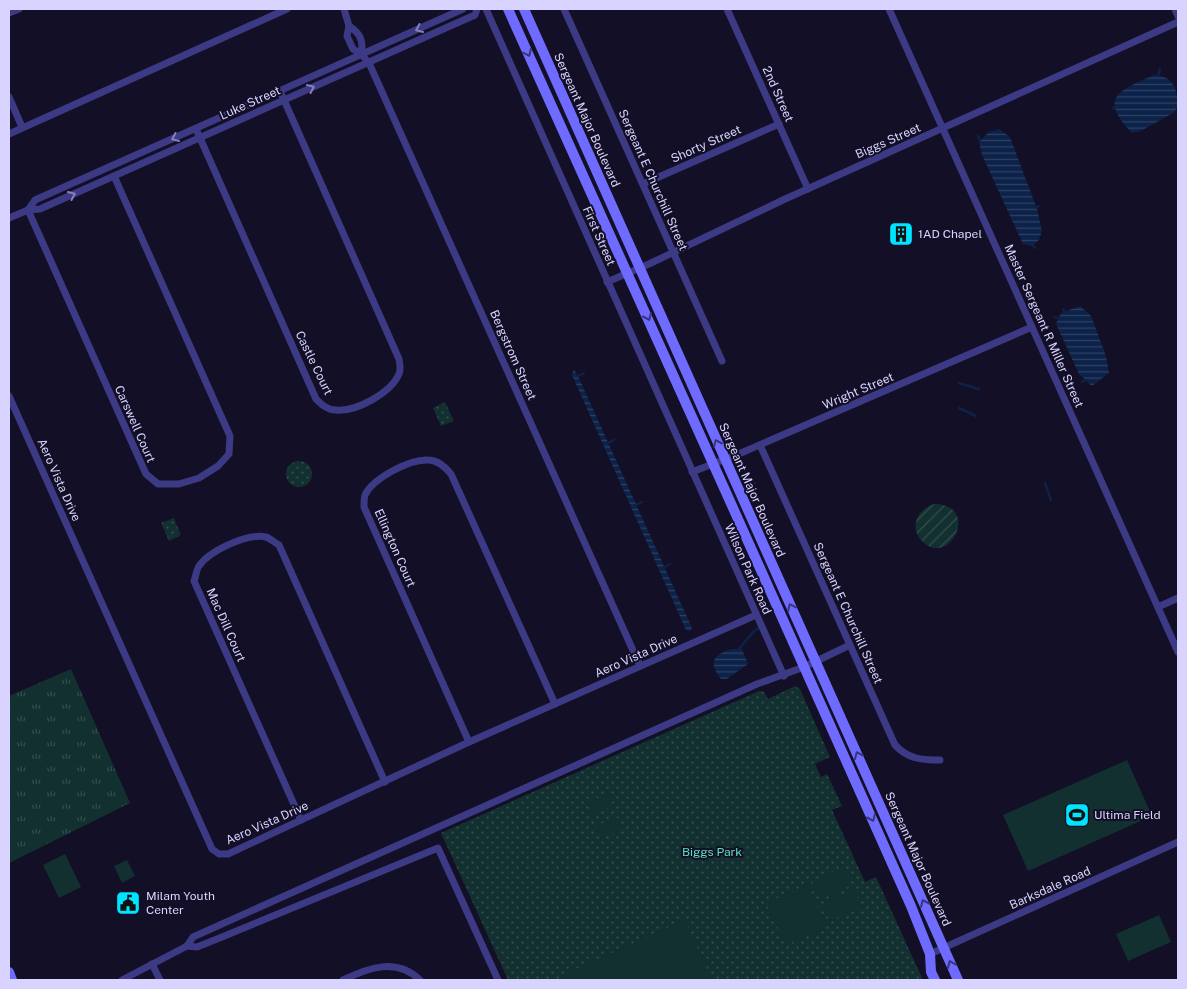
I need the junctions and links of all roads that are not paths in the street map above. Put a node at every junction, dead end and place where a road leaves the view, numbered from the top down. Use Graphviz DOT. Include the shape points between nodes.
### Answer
graph roads {
  1 [pos="19,9"];
  2 [pos="344,9"];
  3 [pos="464,9"];
  4 [pos="477,9"];
  5 [pos="486,9"];
  6 [pos="508,9"];
  7 [pos="524,9"];
  8 [pos="564,9"];
  9 [pos="727,9"];
  10 [pos="889,9"];
  11 [pos="1175,9"];
  12 [pos="283,10"];
  13 [pos="9,13"];
  14 [pos="1178,16"];
  15 [pos="1178,22"];
  16 [pos="349,26"];
  17 [pos="361,54"];
  18 [pos="369,62"];
  19 [pos="280,91"];
  20 [pos="9,97"];
  21 [pos="284,100"];
  22 [pos="779,124"];
  23 [pos="22,127"];
  24 [pos="196,128"];
  25 [pos="942,129"];
  26 [pos="9,134"];
  27 [pos="200,138"];
  28 [pos="114,176"];
  29 [pos="643,184"];
  30 [pos="808,189"];
  31 [pos="28,210"];
  32 [pos="9,218"];
  33 [pos="674,252"];
  34 [pos="640,268"];
  35 [pos="628,273"];
  36 [pos="607,282"];
  37 [pos="1032,327"];
  38 [pos="722,360"];
  39 [pos="9,396"];
  40 [pos="760,445"];
  41 [pos="724,460"];
  42 [pos="712,464"];
  43 [pos="692,472"];
  44 [pos="1178,598"];
  45 [pos="1158,607"];
  46 [pos="756,615"];
  47 [pos="850,645"];
  48 [pos="1178,652"];
  49 [pos="816,661"];
  50 [pos="640,666"];
  51 [pos="804,667"];
  52 [pos="784,676"];
  53 [pos="555,704"];
  54 [pos="469,742"];
  55 [pos="940,760"];
  56 [pos="386,782"];
  57 [pos="301,820"];
  58 [pos="1178,842"];
  59 [pos="187,946"];
  60 [pos="944,948"];
  61 [pos="930,954"];
  62 [pos="152,964"];
  63 [pos="9,972"];
  64 [pos="12,980"];
  65 [pos="122,980"];
  66 [pos="160,980"];
  67 [pos="343,980"];
  68 [pos="420,980"];
  69 [pos="498,980"];
  70 [pos="935,980"];
  71 [pos="958,980"];
  1 -- 13 [label="street"];
  2 -- 16 [label="street, Bergstrom Street"];
  3 -- 17 [label="street, Luke Street, one-way"];
  4 -- 18 [label="street, Luke Street" via="475,15"];
  5 -- 36 [label="street, First Street"];
  6 -- 35 [label="street, Sergeant Major Boulevard, one-way"];
  7 -- 34 [label="street, Sergeant Major Boulevard"];
  8 -- 29 [label="street, Sergeant E Churchill Street"];
  9 -- 22 [label="street, 2nd Street"];
  10 -- 25 [label="street, Master Sergeant R Miller Street"];
  11 -- 14 [label="street"];
  12 -- 23 [label="street"];
  15 -- 25 [label="street, Biggs Street"];
  16 -- 17 [label="street, Bergstrom Street" via="347,36 353,49"];
  16 -- 17 [label="street" via="358,32 364,44"];
  17 -- 18 [label="street, Bergstrom Street"];
  17 -- 19 [label="street, Luke Street"];
  21 -- 18 [label="street, Luke Street, one-way"];
  18 -- 50 [label="street, Bergstrom Street"];
  19 -- 21 [label="street, Castle Court"];
  19 -- 24 [label="street, Luke Street"];
  20 -- 23 [label="street"];
  21 -- 27 [label="street, Luke Street"];
  21 -- 27 [label="street, Castle Court" via="399,359 400,372 393,385 367,402 336,410 324,407 316,399"];
  22 -- 29 [label="street, Shorty Street"];
  22 -- 30 [label="street, 2nd Street"];
  23 -- 26 [label="street"];
  24 -- 27 [label="street, Castle Court"];
  24 -- 31 [label="street, Luke Street, one-way" via="36,200"];
  25 -- 30 [label="street, Biggs Street"];
  25 -- 37 [label="street, Master Sergeant R Miller Street"];
  27 -- 28 [label="street, Luke Street"];
  31 -- 28 [label="street, Luke Street, one-way" via="40,209"];
  28 -- 31 [label="street, Carswell Court" via="230,436 229,454 199,478 179,484 158,484 146,474"];
  29 -- 33 [label="street, Sergeant E Churchill Street"];
  30 -- 33 [label="street, Biggs Street"];
  31 -- 32 [label="street, Luke Street"];
  33 -- 34 [label="street, Biggs Street"];
  33 -- 38 [label="street, Sergeant E Churchill Street"];
  34 -- 35 [label="street, Biggs Street"];
  41 -- 34 [label="street, Sergeant Major Boulevard, one-way"];
  35 -- 36 [label="street, Biggs Street"];
  35 -- 42 [label="street, Sergeant Major Boulevard, one-way"];
  36 -- 43 [label="street, First Street"];
  37 -- 40 [label="street, Wright Street"];
  37 -- 45 [label="street, Master Sergeant R Miller Street"];
  39 -- 57 [label="street, Aero Vista Drive" via="212,849 218,854 228,854"];
  40 -- 41 [label="street, Wright Street"];
  40 -- 47 [label="street, Sergeant E Churchill Street"];
  41 -- 42 [label="street, Wright Street"];
  49 -- 41 [label="street, Sergeant Major Boulevard, one-way"];
  42 -- 43 [label="street, Wright Street"];
  42 -- 51 [label="street, Sergeant Major Boulevard"];
  43 -- 46 [label="street, Wilson Park Road"];
  44 -- 45 [label="street"];
  45 -- 48 [label="street, Master Sergeant R Miller Street"];
  46 -- 50 [label="street, Aero Vista Drive"];
  46 -- 52 [label="street, Wilson Park Road"];
  47 -- 49 [label="street"];
  47 -- 55 [label="street, Sergeant E Churchill Street" via="895,744 914,759"];
  49 -- 51 [label="street"];
  60 -- 49 [label="street, Sergeant Major Boulevard, one-way"];
  50 -- 53 [label="street, Aero Vista Drive"];
  51 -- 52 [label="street"];
  51 -- 61 [label="street, Sergeant Major Boulevard, one-way" via="912,906"];
  52 -- 59 [label="street" via="757,684 227,921 193,937"];
  53 -- 54 [label="street, Aero Vista Drive"];
  53 -- 54 [label="street, Ellington Court" via="451,474 443,465 428,460 397,468 372,485 364,496 364,507"];
  54 -- 56 [label="street, Aero Vista Drive"];
  56 -- 57 [label="street, Aero Vista Drive"];
  56 -- 57 [label="street, Mac Dill Court" via="279,545 266,537 228,544 198,567 194,582"];
  58 -- 60 [label="street, Barksdale Road"];
  59 -- 62 [label="street"];
  59 -- 69 [label="street" via="198,947 438,848"];
  60 -- 61 [label="street, Barksdale Road"];
  71 -- 60 [label="street, Sergeant Major Boulevard, one-way"];
  61 -- 70 [label="street, Sergeant Major Boulevard"];
  62 -- 65 [label="street"];
  62 -- 66 [label="street"];
  63 -- 64 [label="street"];
  67 -- 68 [label="street" via="380,966 398,968"];
}
